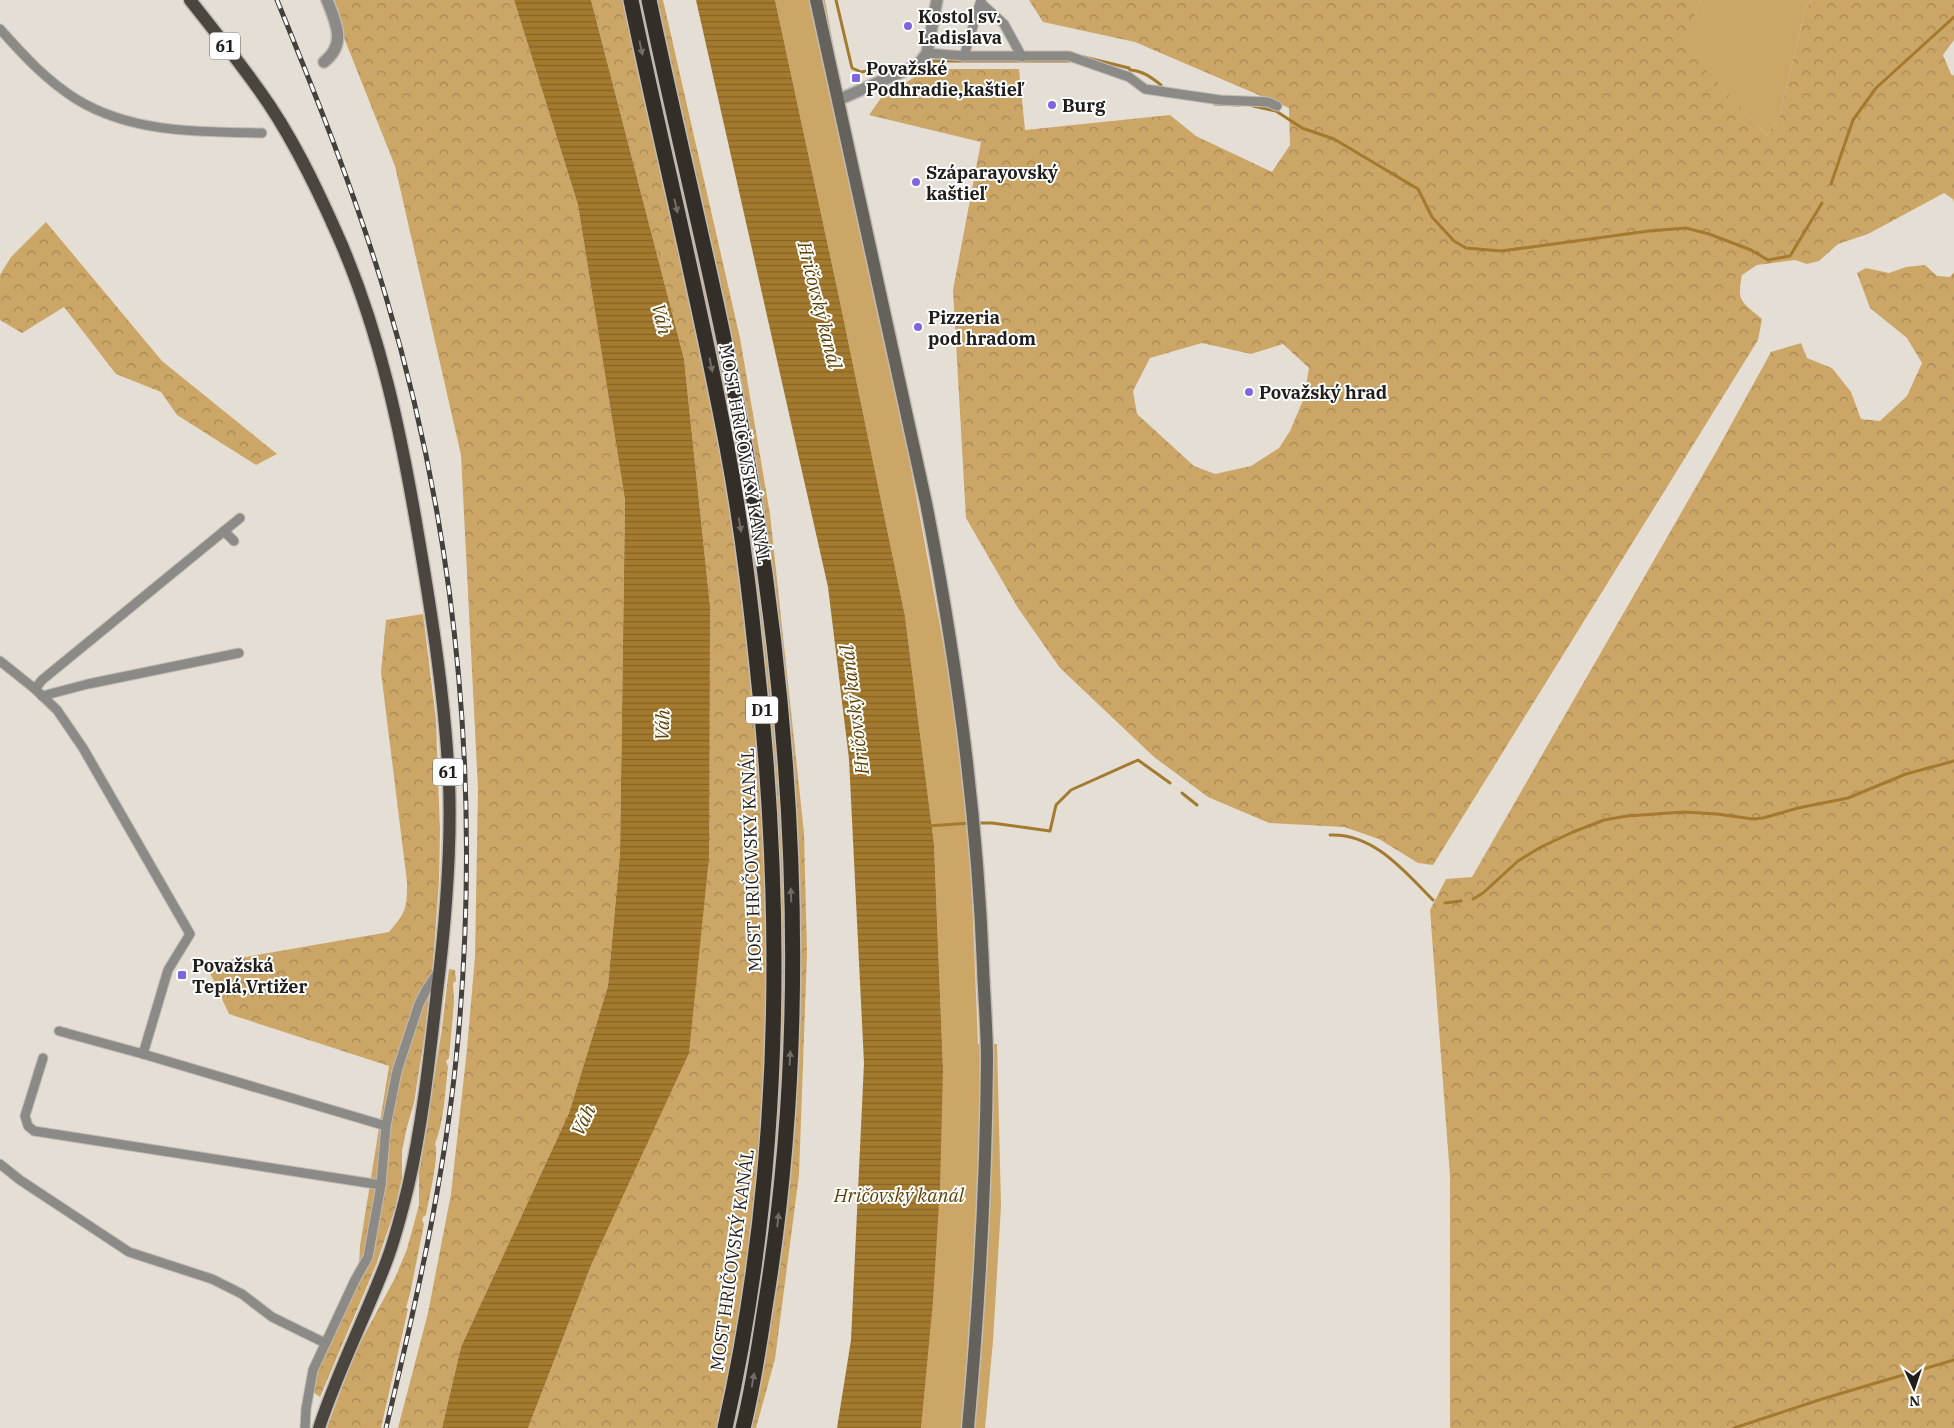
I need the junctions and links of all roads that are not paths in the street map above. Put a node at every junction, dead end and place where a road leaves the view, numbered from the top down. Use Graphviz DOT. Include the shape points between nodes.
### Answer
graph roads {
  1 [pos="190,0"];
  2 [pos="327,0"];
  3 [pos="631,0"];
  4 [pos="649,0"];
  5 [pos="816,0"];
  6 [pos="937,0"];
  7 [pos="981,1"];
  8 [pos="0,29"];
  9 [pos="927,53"];
  10 [pos="1021,53"];
  11 [pos="964,56"];
  12 [pos="324,62"];
  13 [pos="838,100"];
  14 [pos="1277,106"];
  15 [pos="262,133"];
  16 [pos="240,518"];
  17 [pos="224,531"];
  18 [pos="234,541"];
  19 [pos="234,651"];
  20 [pos="0,661"];
  21 [pos="35,689"];
  22 [pos="42,696"];
  23 [pos="440,969"];
  24 [pos="59,1032"];
  25 [pos="143,1054"];
  26 [pos="43,1058"];
  27 [pos="386,1126"];
  28 [pos="0,1164"];
  29 [pos="381,1185"];
  30 [pos="325,1343"];
  31 [pos="305,1428"];
  32 [pos="319,1428"];
  33 [pos="724,1428"];
  34 [pos="743,1428"];
  35 [pos="968,1428"];
  1 -- 23 [label="main road, 61" via="260,91 303,164 351,266 390,388 418,530 444,706 449,832"];
  2 -- 12 [label="street" via="338,44"];
  3 -- 33 [label="highway, MOST HRIČOVSKÝ KANÁL / D1, one-way" via="728,451 750,600 771,836 775,959 771,1095 760,1222"];
  34 -- 4 [label="highway, MOST HRIČOVSKÝ KANÁL / D1, one-way" via="777,1226 788,1100 792,956 784,759 768,596 744,444"];
  5 -- 13 [label="main road"];
  6 -- 9 [label="street"];
  7 -- 10 [label="street" via="1004,24"];
  7 -- 11 [label="street"];
  8 -- 15 [label="street" via="28,61 58,86 108,115 177,130"];
  9 -- 11 [label="street"];
  9 -- 13 [label="street" via="912,69"];
  10 -- 11 [label="street"];
  10 -- 14 [label="street" via="1069,56 1129,77 1146,89 1220,100 1268,102"];
  13 -- 35 [label="main road" via="941,576 971,794 987,1057 985,1178"];
  16 -- 17 [label="street"];
  17 -- 18 [label="street"];
  17 -- 21 [label="street"];
  19 -- 22 [label="street"];
  20 -- 21 [label="street"];
  21 -- 22 [label="street"];
  22 -- 25 [label="street" via="57,710 83,748 190,934 168,970"];
  23 -- 27 [label="street" via="414,1016 397,1071"];
  23 -- 32 [label="main road, 61" via="418,1132 399,1220 389,1255 336,1379"];
  24 -- 25 [label="street"];
  25 -- 27 [label="street"];
  26 -- 29 [label="street" via="26,1116 28,1126 34,1130"];
  27 -- 29 [label="street"];
  28 -- 30 [label="street" via="129,1252 212,1279 242,1294 272,1316"];
  29 -- 30 [label="street" via="368,1257"];
  30 -- 31 [label="street" via="311,1379"];
}
